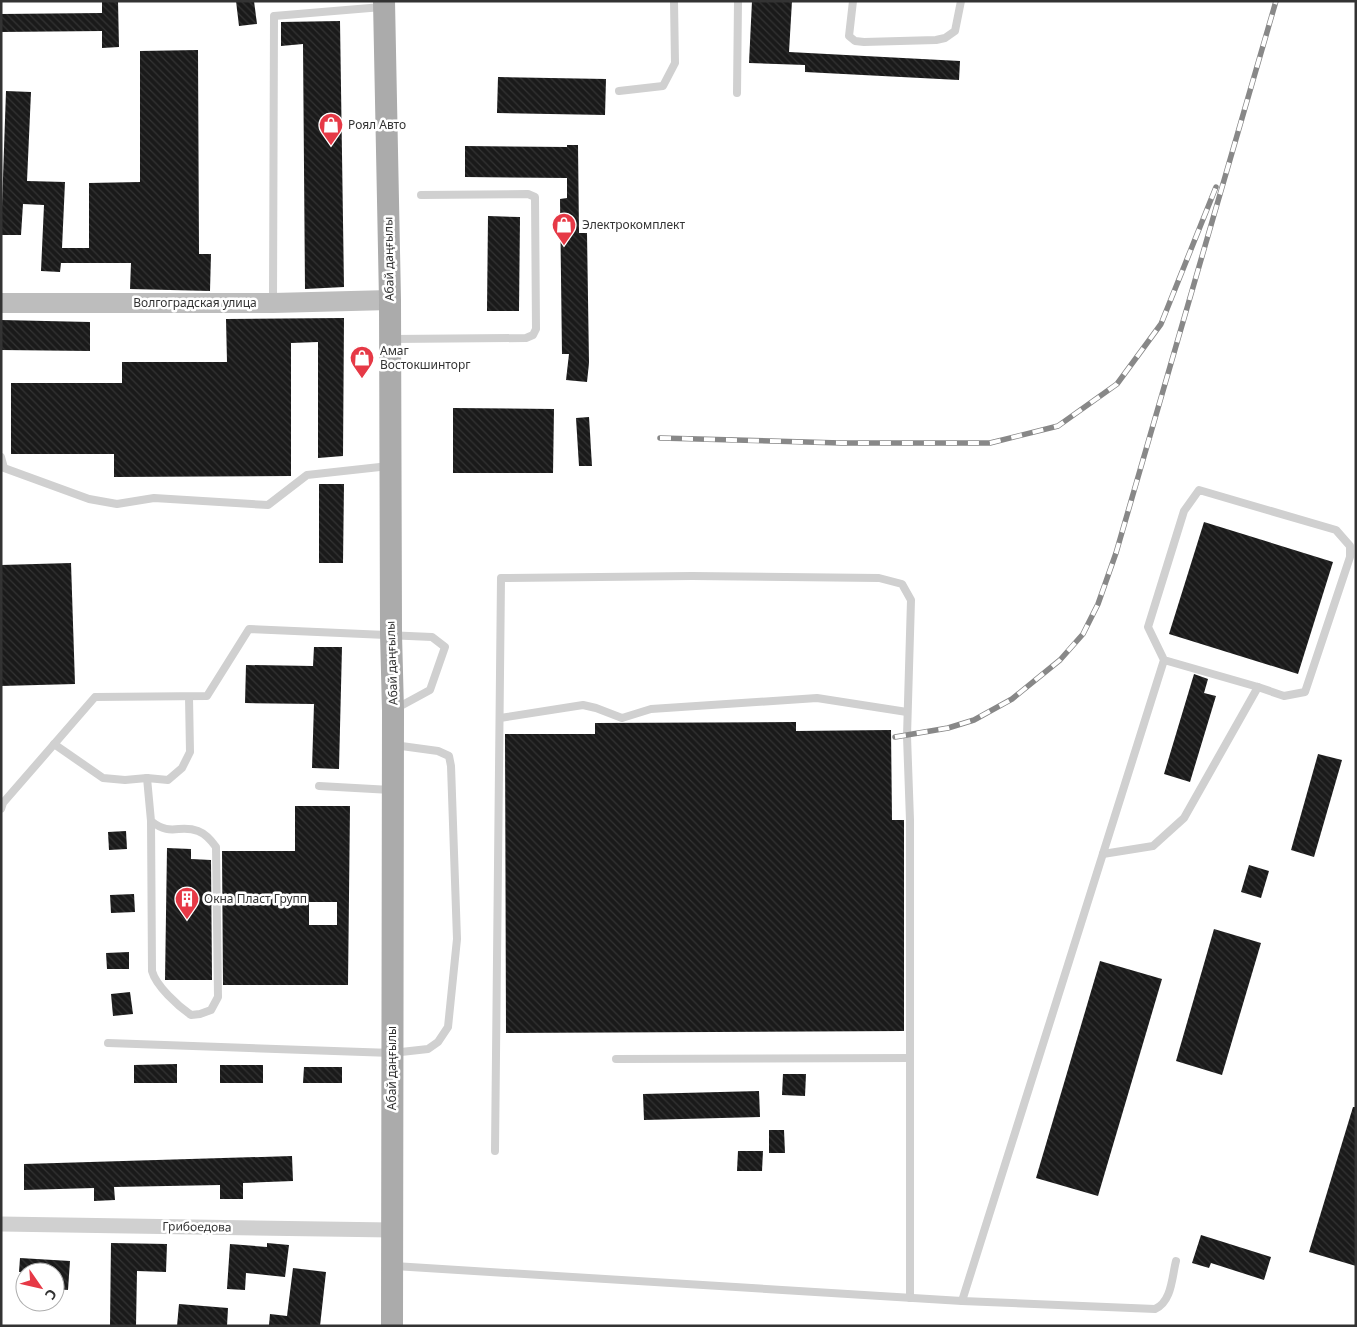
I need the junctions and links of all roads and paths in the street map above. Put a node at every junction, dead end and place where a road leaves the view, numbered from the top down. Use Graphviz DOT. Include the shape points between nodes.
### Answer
graph roads {
  1 [pos="674,1"];
  2 [pos="738,1"];
  3 [pos="853,1"];
  4 [pos="961,1"];
  5 [pos="384,4"];
  6 [pos="619,91"];
  7 [pos="737,93"];
  8 [pos="421,195"];
  9 [pos="390,300"];
  10 [pos="1,303"];
  11 [pos="273,303"];
  12 [pos="390,340"];
  13 [pos="1,457"];
  14 [pos="391,466"];
  15 [pos="391,634"];
  16 [pos="1164,660"];
  17 [pos="1258,687"];
  18 [pos="189,697"];
  19 [pos="393,710"];
  20 [pos="907,712"];
  21 [pos="500,718"];
  22 [pos="54,744"];
  23 [pos="393,744"];
  24 [pos="148,778"];
  25 [pos="319,786"];
  26 [pos="393,790"];
  27 [pos="1,809"];
  28 [pos="150,821"];
  29 [pos="1103,854"];
  30 [pos="108,1043"];
  31 [pos="392,1053"];
  32 [pos="910,1058"];
  33 [pos="616,1060"];
  34 [pos="495,1151"];
  35 [pos="1,1224"];
  36 [pos="392,1230"];
  37 [pos="1176,1260"];
  38 [pos="392,1266"];
  39 [pos="910,1298"];
  40 [pos="962,1301"];
  41 [pos="392,1326"];
  1 -- 6 [label="lane" via="675,63 663,86"];
  2 -- 7 [label="lane"];
  3 -- 4 [label="lane" via="849,36 864,42 945,38 955,31"];
  5 -- 9 [label="main road, Абай даңғылы"];
  5 -- 11 [label="lane" via="274,16"];
  8 -- 12 [label="lane" via="528,194 535,198 536,329 526,338"];
  9 -- 11 [label="street, Волгоградская улица"];
  9 -- 12 [label="main road, Абай даңғылы"];
  10 -- 11 [label="street, Волгоградская улица"];
  12 -- 14 [label="main road, Абай даңғылы"];
  13 -- 14 [label="lane" via="4,468 90,499 117,504 154,498 268,505 307,475"];
  14 -- 15 [label="main road, Абай даңғылы"];
  15 -- 18 [label="lane" via="249,629 207,696"];
  15 -- 19 [label="main road, Абай даңғылы"];
  15 -- 19 [label="lane" via="432,636 445,647 430,690"];
  16 -- 17 [label="lane"];
  16 -- 17 [label="lane" via="1148,627 1184,511 1199,490 1336,530 1350,546 1350,557 1305,692 1284,696"];
  16 -- 29 [label="lane"];
  17 -- 29 [label="lane" via="1184,818 1153,846"];
  18 -- 22 [label="lane" via="94,697"];
  18 -- 24 [label="lane" via="190,752 182,768 168,780"];
  19 -- 23 [label="main road, Абай даңғылы"];
  20 -- 21 [label="lane" via="816,698 651,709 622,718 583,705"];
  20 -- 21 [label="lane" via="911,600 902,584 880,578 501,578"];
  20 -- 32 [label="lane"];
  21 -- 34 [label="lane"];
  22 -- 24 [label="lane" via="102,778"];
  22 -- 27 [label="lane"];
  23 -- 26 [label="main road, Абай даңғылы"];
  23 -- 31 [label="lane" via="438,751 449,756 457,939 448,1027 438,1042 428,1049"];
  24 -- 28 [label="lane"];
  25 -- 26 [label="lane"];
  26 -- 31 [label="main road, Абай даңғылы"];
  28 -- 28 [label="lane" via="167,830 196,830 207,836 216,847 218,997 211,1010 200,1014 191,1015 181,1008 154,979"];
  29 -- 40 [label="lane"];
  30 -- 31 [label="lane"];
  31 -- 36 [label="main road, Абай даңғылы"];
  32 -- 33 [label="lane"];
  32 -- 39 [label="lane"];
  35 -- 36 [label="street, Грибоедова"];
  36 -- 38 [label="main road, Абай даңғылы"];
  37 -- 40 [label="lane" via="1167,1298 1162,1306 1155,1309"];
  38 -- 39 [label="lane"];
  38 -- 41 [label="main road, Абай даңғылы"];
  39 -- 40 [label="lane"];
}
